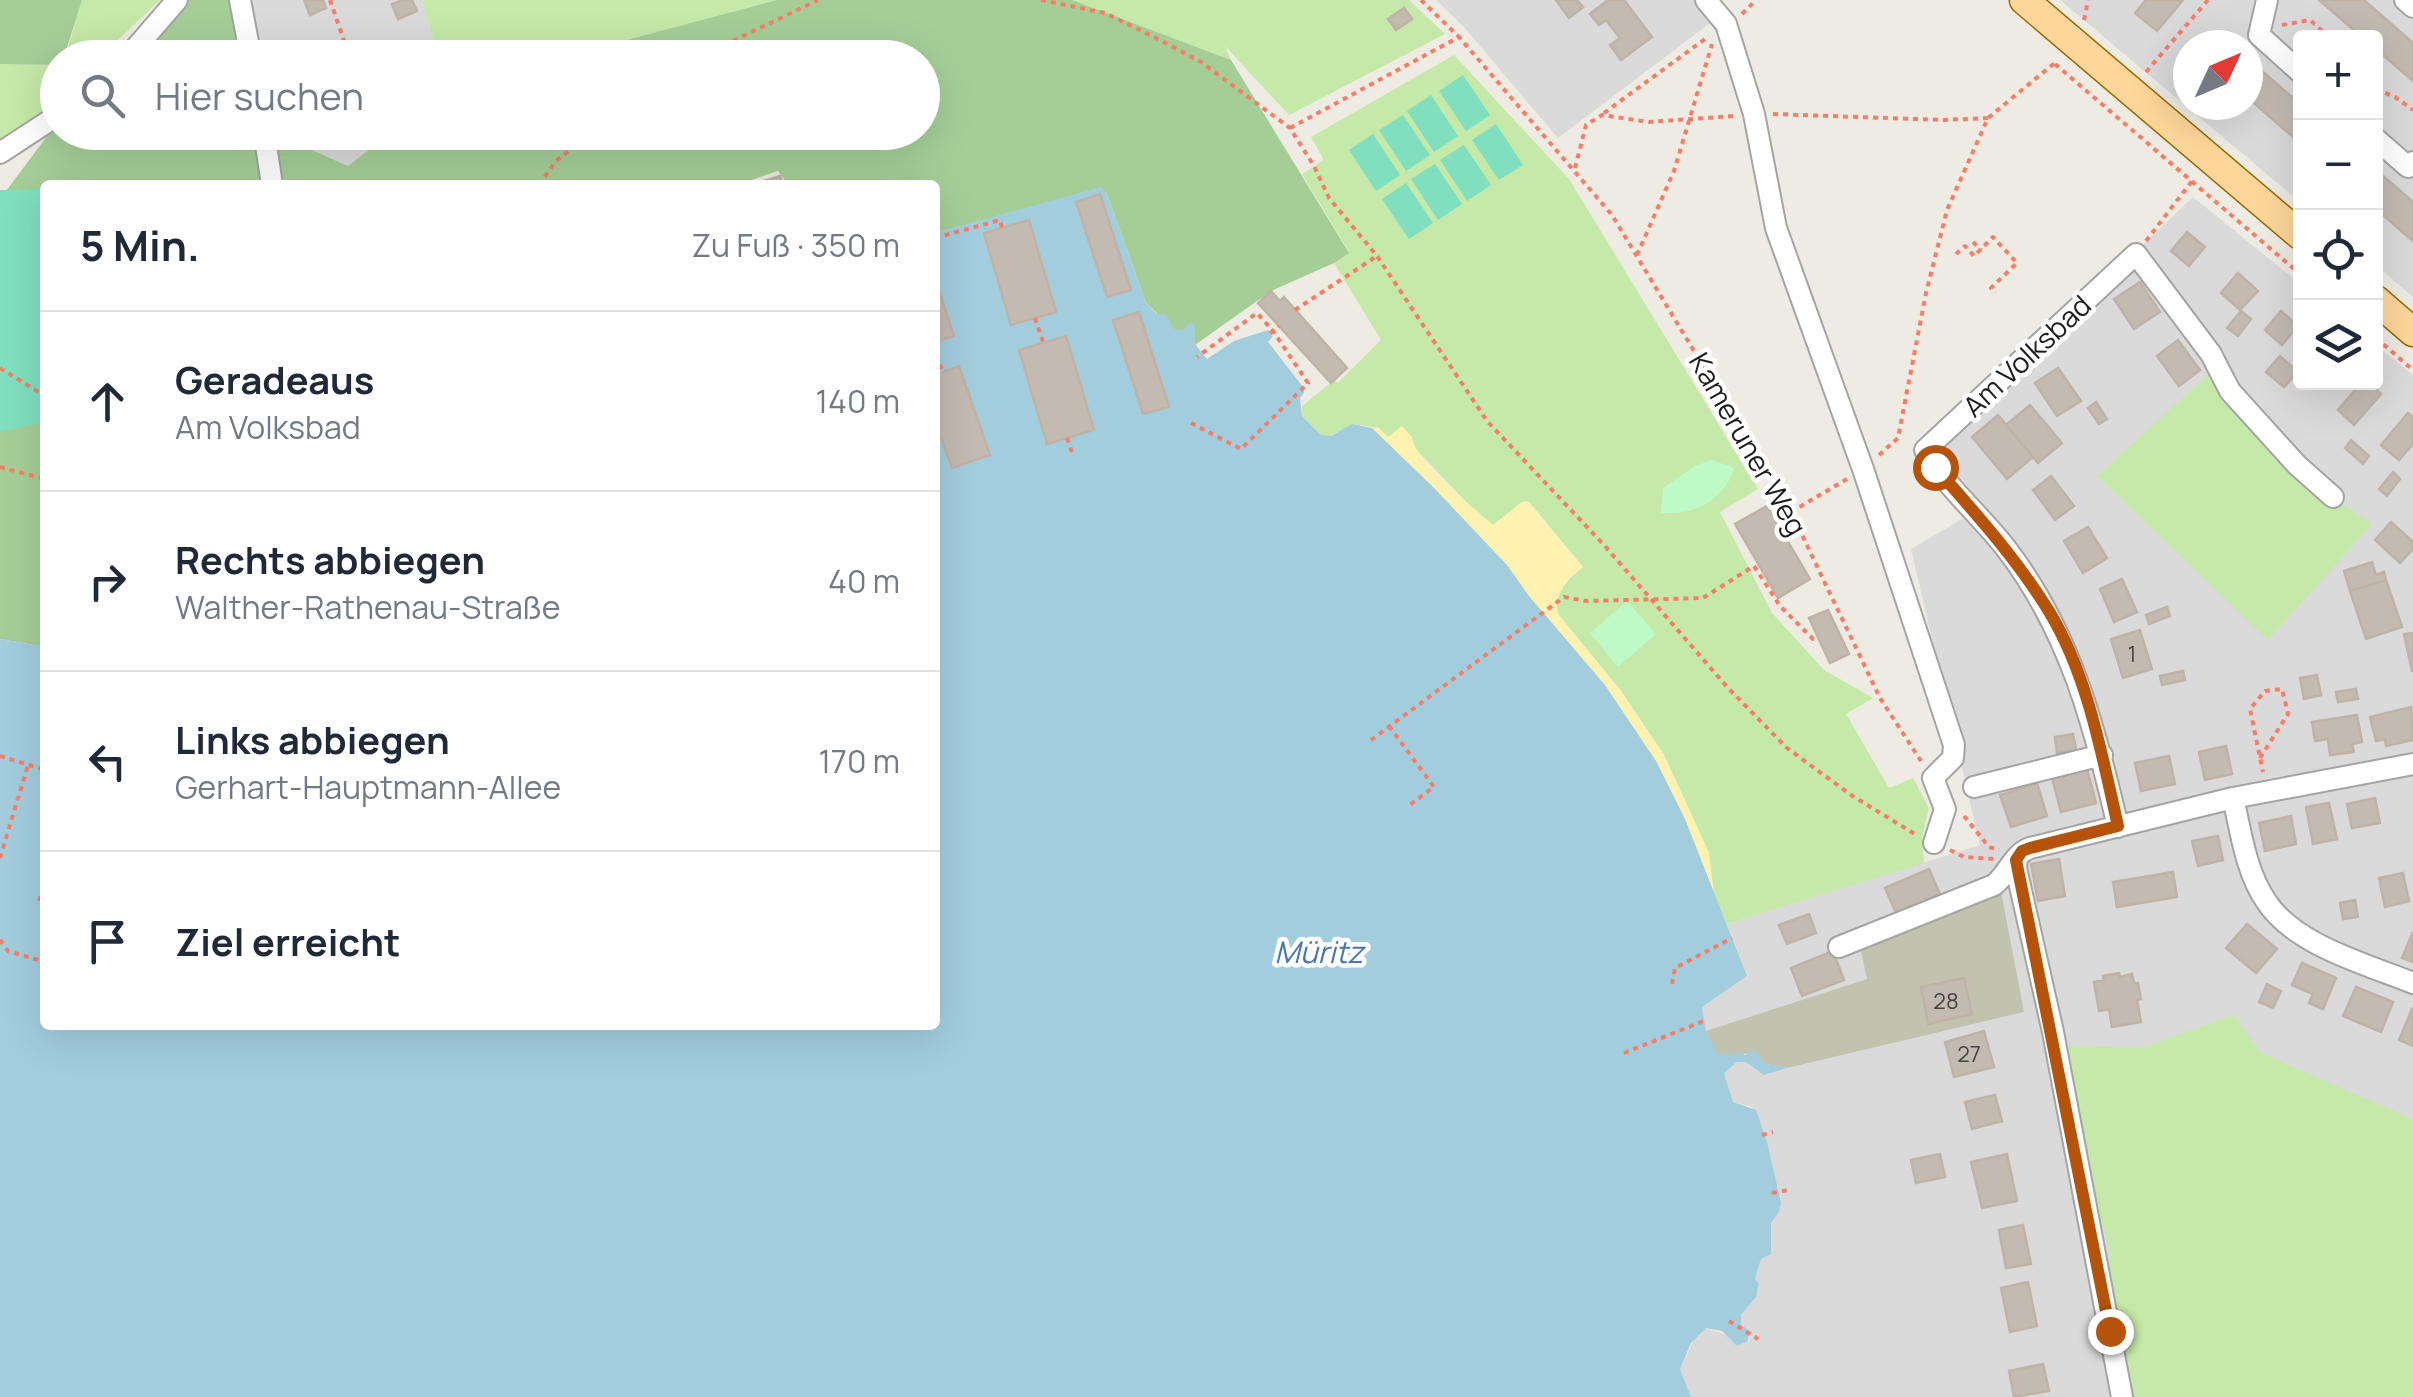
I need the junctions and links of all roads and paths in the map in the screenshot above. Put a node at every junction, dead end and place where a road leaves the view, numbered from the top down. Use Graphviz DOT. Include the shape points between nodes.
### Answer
graph roads {
  1 [pos="177,0"];
  2 [pos="240,0"];
  3 [pos="330,0"];
  4 [pos="818,0"];
  5 [pos="1041,0"];
  6 [pos="1421,0"];
  7 [pos="1706,0"];
  8 [pos="1756,0"];
  9 [pos="2024,0"];
  10 [pos="2208,0"];
  11 [pos="2267,0"];
  12 [pos="2404,0"];
  13 [pos="2413,7"];
  14 [pos="1726,24"];
  15 [pos="2260,30"];
  16 [pos="2321,30"];
  17 [pos="2263,33"];
  18 [pos="1459,37"];
  19 [pos="2263,39"];
  20 [pos="143,40"];
  21 [pos="248,40"];
  22 [pos="344,40"];
  23 [pos="735,40"];
  24 [pos="2073,42"];
  25 [pos="2055,64"];
  26 [pos="2293,66"];
  27 [pos="2143,76"];
  28 [pos="2383,93"];
  29 [pos="2413,110"];
  30 [pos="1602,115"];
  31 [pos="40,126"];
  32 [pos="1290,128"];
  33 [pos="2383,145"];
  34 [pos="267,150"];
  35 [pos="569,150"];
  36 [pos="0,153"];
  37 [pos="2413,162"];
  38 [pos="271,180"];
  39 [pos="542,180"];
  40 [pos="2192,182"];
  41 [pos="1002,228"];
  42 [pos="2293,229"];
  43 [pos="940,237"];
  44 [pos="1974,242"];
  45 [pos="1981,250"];
  46 [pos="1956,254"];
  47 [pos="2136,254"];
  48 [pos="1377,256"];
  49 [pos="1636,256"];
  50 [pos="2293,268"];
  51 [pos="1995,293"];
  52 [pos="2383,306"];
  53 [pos="1295,310"];
  54 [pos="1035,318"];
  55 [pos="1279,326"];
  56 [pos="1272,332"];
  57 [pos="2413,332"];
  58 [pos="1043,342"];
  59 [pos="2383,344"];
  60 [pos="1196,357"];
  61 [pos="940,364"];
  62 [pos="0,368"];
  63 [pos="2413,370"];
  64 [pos="942,372"];
  65 [pos="40,393"];
  66 [pos="1191,423"];
  67 [pos="1067,438"];
  68 [pos="1072,452"];
  69 [pos="0,467"];
  70 [pos="1863,470"];
  71 [pos="40,478"];
  72 [pos="2333,497"];
  73 [pos="1791,512"];
  74 [pos="1653,600"];
  75 [pos="1818,638"];
  76 [pos="1390,726"];
  77 [pos="1370,740"];
  78 [pos="2102,755"];
  79 [pos="0,756"];
  80 [pos="2260,758"];
  81 [pos="28,764"];
  82 [pos="2413,764"];
  83 [pos="40,768"];
  84 [pos="1932,778"];
  85 [pos="1974,787"];
  86 [pos="2266,792"];
  87 [pos="2233,798"];
  88 [pos="1408,807"];
  89 [pos="2118,826"];
  90 [pos="1934,843"];
  91 [pos="2018,855"];
  92 [pos="0,858"];
  93 [pos="40,898"];
  94 [pos="39,902"];
  95 [pos="1732,938"];
  96 [pos="0,940"];
  97 [pos="1839,947"];
  98 [pos="40,961"];
  99 [pos="2413,982"];
  100 [pos="1672,984"];
  101 [pos="1706,1020"];
  102 [pos="1624,1053"];
  103 [pos="1773,1132"];
  104 [pos="1762,1136"];
  105 [pos="1789,1190"];
  106 [pos="1772,1192"];
  107 [pos="1729,1321"];
  108 [pos="1758,1339"];
  109 [pos="2122,1397"];
  1 -- 20 [label="street"];
  2 -- 21 [label="street"];
  3 -- 22 [label="path"];
  4 -- 23 [label="path"];
  5 -- 32 [label="path" via="1104,13 1201,62"];
  6 -- 18 [label="path, Kameruner Weg"];
  7 -- 14 [label="street"];
  8 -- 14 [label="path"];
  9 -- 24 [label="main road"];
  10 -- 27 [label="path"];
  11 -- 15 [label="street"];
  12 -- 13 [label="street"];
  14 -- 30 [label="path"];
  14 -- 49 [label="path" via="1712,44 1674,171"];
  14 -- 70 [label="street" via="1754,114 1776,228"];
  16 -- 17 [label="path" via="2310,20"];
  18 -- 32 [label="path"];
  18 -- 49 [label="path, Kameruner Weg" via="1612,215"];
  19 -- 26 [label="street"];
  24 -- 25 [label="path"];
  24 -- 42 [label="main road"];
  25 -- 40 [label="path"];
  25 -- 70 [label="path" via="1988,118 1947,210 1898,438"];
  28 -- 29 [label="path"];
  31 -- 36 [label="street"];
  32 -- 48 [label="path" via="1330,198"];
  33 -- 37 [label="street" via="2408,168"];
  34 -- 38 [label="street"];
  35 -- 39 [label="path"];
  40 -- 47 [label="path"];
  40 -- 50 [label="path"];
  41 -- 43 [label="path" via="1000,220"];
  44 -- 45 [label="path"];
  45 -- 46 [label="path" via="1974,256 1964,246"];
  45 -- 51 [label="path" via="1993,238 2017,263 1991,288"];
  47 -- 72 [label="street" via="2211,354 2230,391"];
  47 -- 78 [label="street, Am Volksbad" via="1925,450 2052,616"];
  48 -- 53 [label="path"];
  48 -- 74 [label="path" via="1487,421"];
  49 -- 73 [label="path, Kameruner Weg"];
  52 -- 57 [label="main road"];
  54 -- 58 [label="path"];
  55 -- 56 [label="path"];
  56 -- 60 [label="path" via="1257,313"];
  56 -- 66 [label="path" via="1307,386 1240,449"];
  59 -- 63 [label="path"];
  61 -- 64 [label="path"];
  62 -- 65 [label="path"];
  67 -- 68 [label="path"];
  69 -- 71 [label="path"];
  70 -- 73 [label="path"];
  70 -- 84 [label="street" via="1954,745 1952,758"];
  73 -- 84 [label="path, Kameruner Weg" via="1880,698"];
  74 -- 75 [label="path" via="1704,598 1754,566 1780,606"];
  74 -- 76 [label="path" via="1564,597"];
  74 -- 90 [label="path" via="1787,748 1902,829"];
  76 -- 77 [label="path"];
  76 -- 88 [label="path" via="1434,788"];
  78 -- 85 [label="street"];
  78 -- 89 [label="street, Am Volksbad"];
  79 -- 81 [label="path"];
  80 -- 80 [label="path" via="2250,710 2265,691 2282,689 2288,714"];
  80 -- 86 [label="path"];
  81 -- 83 [label="path"];
  81 -- 92 [label="path"];
  82 -- 86 [label="street"];
  84 -- 90 [label="street" via="1945,810"];
  84 -- 91 [label="path, Kameruner Weg" via="1989,847"];
  86 -- 87 [label="street"];
  87 -- 89 [label="street"];
  87 -- 99 [label="street" via="2246,856 2266,902 2306,939"];
  89 -- 91 [label="street"];
  90 -- 91 [label="path" via="1964,857"];
  91 -- 97 [label="street" via="1994,885"];
  91 -- 109 [label="street"];
  93 -- 94 [label="path"];
  95 -- 100 [label="path" via="1675,968"];
  96 -- 98 [label="path" via="8,952"];
  101 -- 102 [label="path"];
  103 -- 104 [label="path"];
  105 -- 106 [label="path"];
  107 -- 108 [label="path"];
}
